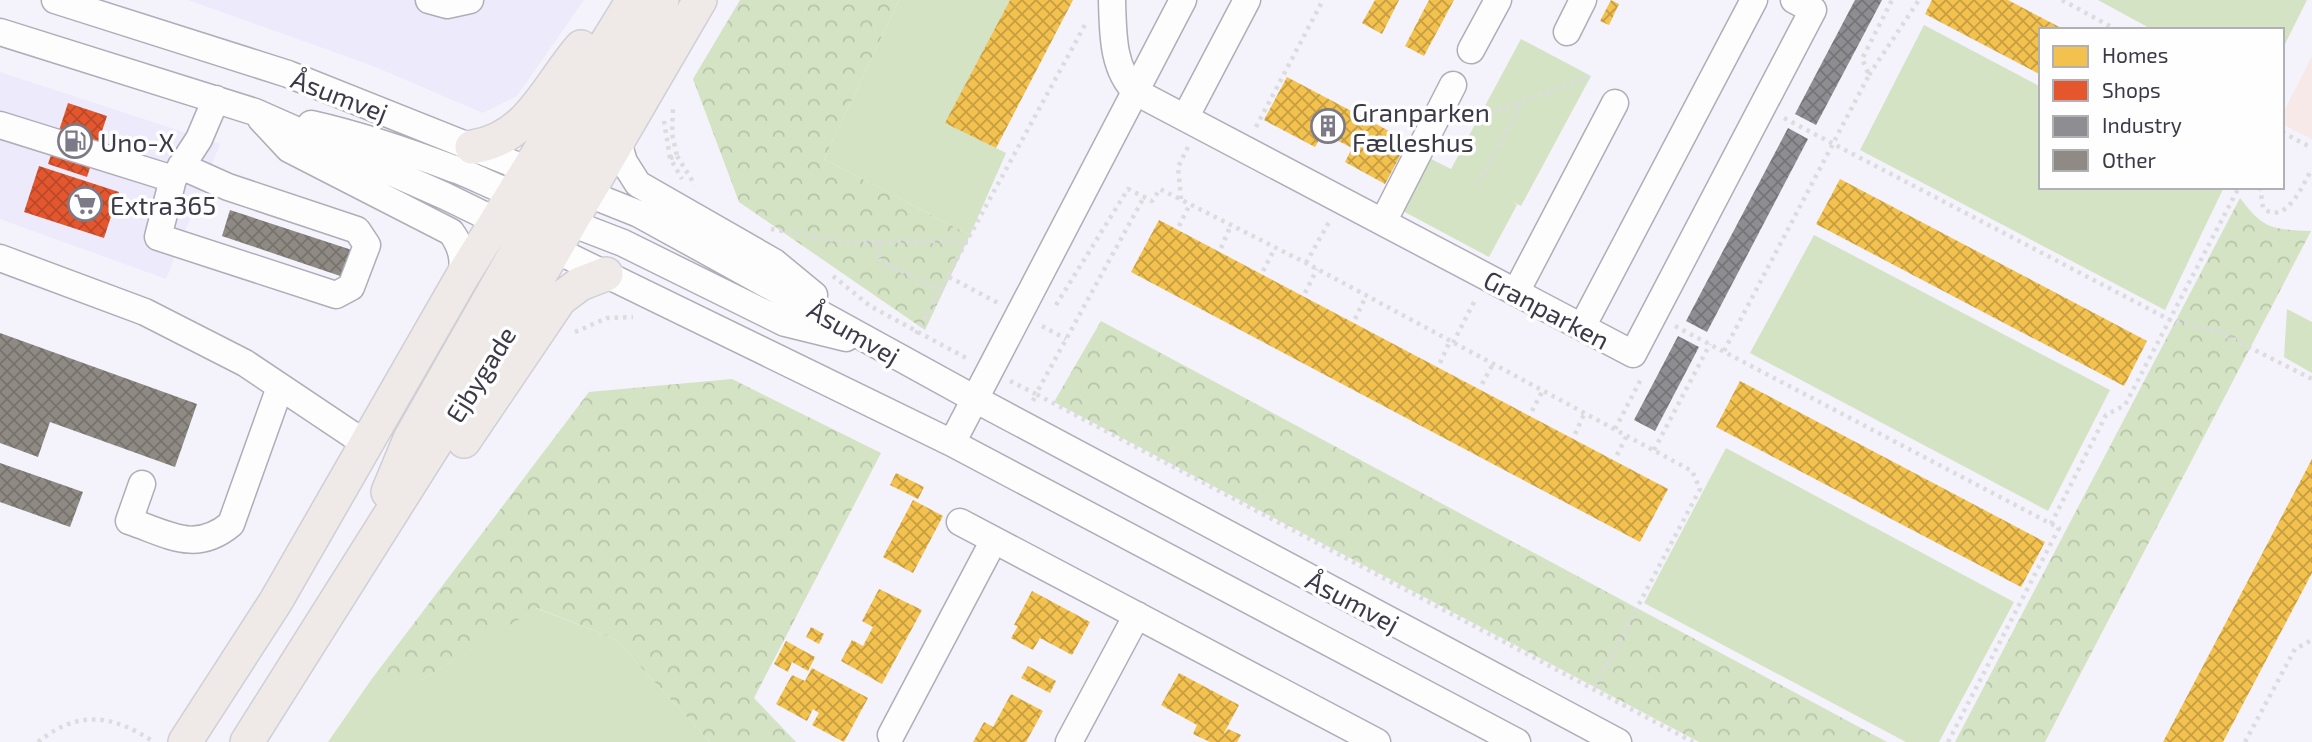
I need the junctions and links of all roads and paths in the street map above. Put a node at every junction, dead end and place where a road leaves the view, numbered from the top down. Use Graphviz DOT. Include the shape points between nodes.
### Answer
graph roads {
  1 [pos="55,0"];
  2 [pos="627,0"];
  3 [pos="633,0"];
  4 [pos="662,0"];
  5 [pos="700,0"];
  6 [pos="1183,0"];
  7 [pos="1247,0"];
  8 [pos="1324,0"];
  9 [pos="1498,0"];
  10 [pos="1583,0"];
  11 [pos="1754,0"];
  12 [pos="1794,0"];
  13 [pos="1892,0"];
  14 [pos="1919,0"];
  15 [pos="2062,0"];
  16 [pos="1112,1"];
  17 [pos="2113,28"];
  18 [pos="0,32"];
  19 [pos="1567,32"];
  20 [pos="1471,50"];
  21 [pos="1869,75"];
  22 [pos="1591,76"];
  23 [pos="1136,92"];
  24 [pos="1449,94"];
  25 [pos="216,99"];
  26 [pos="675,101"];
  27 [pos="1522,101"];
  28 [pos="1615,103"];
  29 [pos="663,109"];
  30 [pos="255,112"];
  31 [pos="1185,118"];
  32 [pos="1791,122"];
  33 [pos="0,125"];
  34 [pos="2284,133"];
  35 [pos="618,142"];
  36 [pos="1834,144"];
  37 [pos="471,147"];
  38 [pos="2312,148"];
  39 [pos="1244,149"];
  40 [pos="1186,151"];
  41 [pos="670,158"];
  42 [pos="2312,169"];
  43 [pos="177,173"];
  44 [pos="683,180"];
  45 [pos="1478,184"];
  46 [pos="2238,189"];
  47 [pos="2260,189"];
  48 [pos="1144,197"];
  49 [pos="1181,199"];
  50 [pos="1190,204"];
  51 [pos="543,208"];
  52 [pos="1383,222"];
  53 [pos="1231,225"];
  54 [pos="1178,226"];
  55 [pos="1325,229"];
  56 [pos="770,236"];
  57 [pos="968,241"];
  58 [pos="879,242"];
  59 [pos="1221,248"];
  60 [pos="1275,248"];
  61 [pos="0,258"];
  62 [pos="1306,263"];
  63 [pos="1317,269"];
  64 [pos="1263,271"];
  65 [pos="606,274"];
  66 [pos="832,274"];
  67 [pos="462,277"];
  68 [pos="941,291"];
  69 [pos="1516,292"];
  70 [pos="1305,293"];
  71 [pos="1366,296"];
  72 [pos="1472,305"];
  73 [pos="677,310"];
  74 [pos="1355,319"];
  75 [pos="2170,320"];
  76 [pos="1043,327"];
  77 [pos="1582,327"];
  78 [pos="1681,329"];
  79 [pos="919,334"];
  80 [pos="568,336"];
  81 [pos="1452,342"];
  82 [pos="1710,344"];
  83 [pos="875,345"];
  84 [pos="1724,351"];
  85 [pos="1633,354"];
  86 [pos="1440,363"];
  87 [pos="1493,364"];
  88 [pos="990,370"];
  89 [pos="2312,379"];
  90 [pos="1482,384"];
  91 [pos="280,387"];
  92 [pos="1543,390"];
  93 [pos="1037,394"];
  94 [pos="975,399"];
  95 [pos="1532,411"];
  96 [pos="1585,412"];
  97 [pos="1022,423"];
  98 [pos="1615,429"];
  99 [pos="1575,434"];
  100 [pos="1627,435"];
  101 [pos="952,443"];
  102 [pos="366,444"];
  103 [pos="1654,450"];
  104 [pos="1617,455"];
  105 [pos="142,484"];
  106 [pos="960,522"];
  107 [pos="2051,524"];
  108 [pos="994,540"];
  109 [pos="352,578"];
  110 [pos="1137,615"];
  111 [pos="2312,640"];
  112 [pos="1594,689"];
  113 [pos="891,735"];
  114 [pos="38,742"];
  115 [pos="154,742"];
  116 [pos="185,742"];
  117 [pos="247,742"];
  118 [pos="1069,742"];
  119 [pos="1377,742"];
  120 [pos="1517,742"];
  121 [pos="1618,742"];
  122 [pos="1693,742"];
  123 [pos="1948,742"];
  124 [pos="2245,742"];
  1 -- 37 [label="street, Åsumvej" via="288,74"];
  2 -- 37 [label="main road" via="579,50 520,126 489,144"];
  3 -- 51 [label="main road, Ejbygade"];
  4 -- 51 [label="main road"];
  5 -- 35 [label="main road, Ejbygade"];
  6 -- 23 [label="street"];
  7 -- 31 [label="street"];
  8 -- 39 [label="path"];
  9 -- 20 [label="street"];
  10 -- 19 [label="street"];
  11 -- 77 [label="street"];
  12 -- 85 [label="street, Granparken" via="1813,10"];
  13 -- 21 [label="path" via="1862,59"];
  14 -- 21 [label="path"];
  15 -- 17 [label="path"];
  16 -- 23 [label="street" via="1118,68"];
  16 -- 57 [label="path" via="1095,6"];
  18 -- 25 [label="street, Åsumvej"];
  21 -- 36 [label="path"];
  22 -- 27 [label="path"];
  23 -- 31 [label="street, Granparken"];
  23 -- 88 [label="street"];
  24 -- 27 [label="path" via="1476,118"];
  24 -- 52 [label="street"];
  25 -- 30 [label="street, Åsumvej"];
  25 -- 43 [label="street" via="199,139"];
  26 -- 41 [label="path" via="672,134 677,156"];
  27 -- 45 [label="path"];
  28 -- 69 [label="street"];
  29 -- 41 [label="path"];
  30 -- 51 [label="street, Åsumvej" via="355,134 459,170"];
  30 -- 67 [label="street" via="289,149 451,232 464,260"];
  31 -- 39 [label="street, Granparken"];
  32 -- 36 [label="path"];
  33 -- 43 [label="street"];
  34 -- 38 [label="path"];
  35 -- 51 [label="main road, Ejbygade"];
  35 -- 83 [label="street" via="638,184 774,262"];
  36 -- 75 [label="path"];
  36 -- 84 [label="path"];
  37 -- 51 [label="street, Åsumvej"];
  39 -- 52 [label="street, Granparken"];
  40 -- 49 [label="path" via="1178,167"];
  41 -- 44 [label="path"];
  42 -- 47 [label="path" via="2280,213 2263,208"];
  43 -- 43 [label="street" via="158,237 336,295 351,288 367,245 357,230"];
  46 -- 75 [label="path"];
  48 -- 49 [label="path" via="1152,201 1160,189"];
  48 -- 76 [label="path" via="1128,189"];
  48 -- 93 [label="path"];
  49 -- 50 [label="path"];
  50 -- 53 [label="path"];
  50 -- 54 [label="path"];
  51 -- 65 [label="street, Åsumvej"];
  51 -- 67 [label="main road, Ejbygade"];
  51 -- 83 [label="street" via="785,323"];
  51 -- 109 [label="main road, Ejbygade"];
  52 -- 69 [label="street, Granparken"];
  53 -- 59 [label="path"];
  53 -- 60 [label="path"];
  55 -- 62 [label="path"];
  56 -- 58 [label="path" via="760,230"];
  57 -- 58 [label="path"];
  57 -- 68 [label="path"];
  58 -- 68 [label="path" via="879,260"];
  60 -- 62 [label="path"];
  60 -- 64 [label="path"];
  61 -- 91 [label="street" via="145,312 245,363"];
  62 -- 63 [label="path"];
  63 -- 70 [label="path"];
  63 -- 71 [label="path"];
  65 -- 73 [label="street, Åsumvej"];
  65 -- 109 [label="main road" via="580,284 560,299 457,450"];
  66 -- 79 [label="path" via="870,306"];
  67 -- 102 [label="main road, Ejbygade"];
  68 -- 79 [label="path"];
  69 -- 77 [label="street, Granparken"];
  71 -- 74 [label="path"];
  71 -- 81 [label="path"];
  72 -- 81 [label="path"];
  73 -- 80 [label="path" via="607,318"];
  73 -- 101 [label="street, Åsumvej"];
  75 -- 89 [label="path" via="2217,331"];
  75 -- 107 [label="path" via="2125,405 2106,415"];
  77 -- 85 [label="street, Granparken"];
  78 -- 82 [label="path"];
  79 -- 83 [label="path"];
  79 -- 88 [label="path"];
  81 -- 86 [label="path"];
  81 -- 87 [label="path"];
  82 -- 84 [label="path"];
  82 -- 103 [label="path"];
  83 -- 94 [label="street, Åsumvej"];
  84 -- 107 [label="path"];
  85 -- 98 [label="path" via="1644,374"];
  87 -- 90 [label="path"];
  87 -- 92 [label="path"];
  88 -- 93 [label="path"];
  88 -- 94 [label="street"];
  91 -- 102 [label="street"];
  91 -- 105 [label="street" via="231,524 217,536 182,540 129,521"];
  92 -- 95 [label="path"];
  92 -- 96 [label="path"];
  93 -- 97 [label="path"];
  93 -- 112 [label="path"];
  94 -- 97 [label="street, Åsumvej"];
  94 -- 101 [label="street"];
  96 -- 98 [label="path"];
  96 -- 99 [label="path"];
  97 -- 121 [label="street, Åsumvej"];
  98 -- 100 [label="path"];
  100 -- 103 [label="path"];
  100 -- 104 [label="path"];
  101 -- 120 [label="street, Åsumvej"];
  102 -- 116 [label="main road, Ejbygade" via="276,601"];
  103 -- 112 [label="path" via="1692,471 1700,489"];
  106 -- 108 [label="street"];
  107 -- 123 [label="path" via="2059,528"];
  108 -- 110 [label="street"];
  108 -- 113 [label="street"];
  109 -- 117 [label="main road, Ejbygade"];
  110 -- 118 [label="street"];
  110 -- 119 [label="street"];
  111 -- 124 [label="path" via="2295,649"];
  112 -- 122 [label="path"];
  114 -- 115 [label="path" via="62,725 88,718 117,722"];
}
